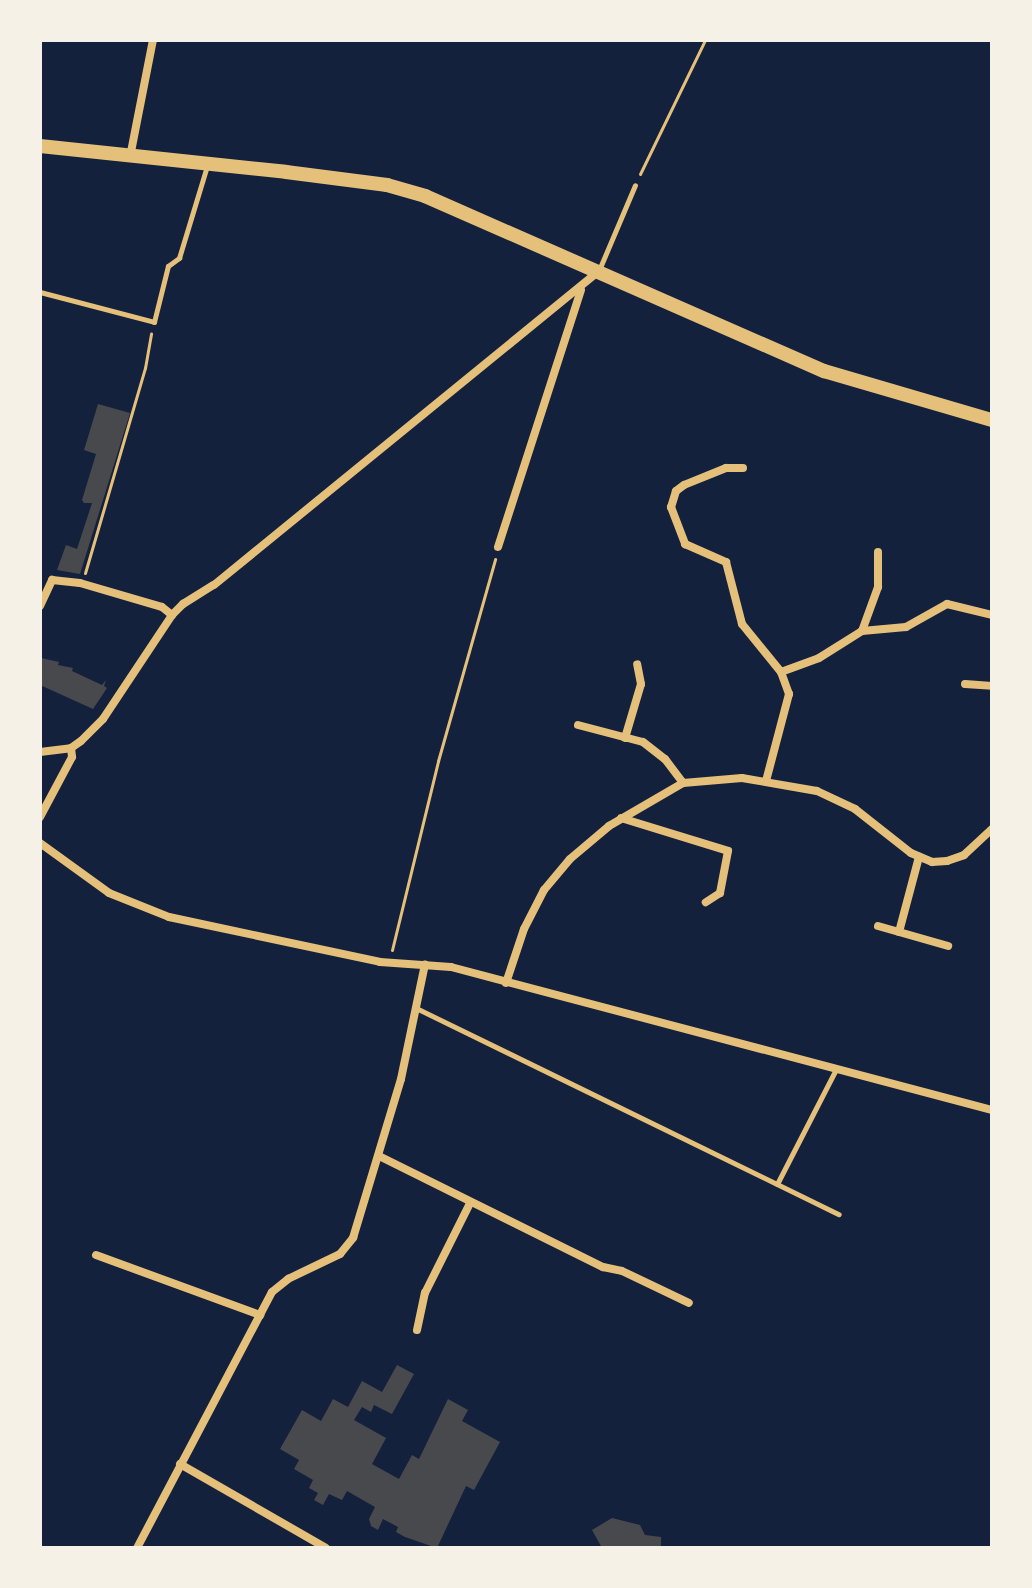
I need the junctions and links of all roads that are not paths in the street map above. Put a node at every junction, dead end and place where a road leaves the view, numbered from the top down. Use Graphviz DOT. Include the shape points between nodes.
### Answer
graph roads {
  1 [pos="153,40"];
  2 [pos="40,146"];
  3 [pos="130,158"];
  4 [pos="208,165"];
  5 [pos="635,185"];
  6 [pos="599,271"];
  7 [pos="582,289"];
  8 [pos="40,292"];
  9 [pos="992,420"];
  10 [pos="743,468"];
  11 [pos="498,547"];
  12 [pos="878,552"];
  13 [pos="40,606"];
  14 [pos="172,615"];
  15 [pos="992,615"];
  16 [pos="862,631"];
  17 [pos="637,664"];
  18 [pos="781,672"];
  19 [pos="965,684"];
  20 [pos="992,686"];
  21 [pos="578,725"];
  22 [pos="625,738"];
  23 [pos="71,748"];
  24 [pos="40,752"];
  25 [pos="766,781"];
  26 [pos="683,783"];
  27 [pos="40,817"];
  28 [pos="621,818"];
  29 [pos="992,829"];
  30 [pos="40,843"];
  31 [pos="919,857"];
  32 [pos="706,902"];
  33 [pos="878,926"];
  34 [pos="899,932"];
  35 [pos="948,946"];
  36 [pos="425,964"];
  37 [pos="506,983"];
  38 [pos="418,1009"];
  39 [pos="836,1069"];
  40 [pos="992,1110"];
  41 [pos="379,1156"];
  42 [pos="777,1184"];
  43 [pos="470,1203"];
  44 [pos="839,1214"];
  45 [pos="96,1255"];
  46 [pos="689,1303"];
  47 [pos="260,1315"];
  48 [pos="417,1330"];
  49 [pos="180,1464"];
  50 [pos="137,1548"];
  51 [pos="326,1548"];
  1 -- 3 [label="street"];
  2 -- 3 [label="street"];
  3 -- 4 [label="street"];
  4 -- 6 [label="street" via="387,185 425,196"];
  4 -- 8 [label="lane" via="179,258 168,266 154,322"];
  5 -- 6 [label="lane"];
  6 -- 7 [label="street"];
  6 -- 9 [label="street" via="824,371"];
  7 -- 11 [label="street"];
  7 -- 14 [label="street"];
  10 -- 18 [label="street" via="726,468 684,485 671,507 685,544 729,566 737,615"];
  12 -- 16 [label="street" via="878,587"];
  13 -- 14 [label="street" via="52,580 80,583 162,607"];
  14 -- 23 [label="street" via="103,719"];
  15 -- 16 [label="street" via="947,604 906,627"];
  16 -- 18 [label="street" via="819,658"];
  17 -- 22 [label="street" via="641,684"];
  18 -- 25 [label="street" via="789,694"];
  19 -- 20 [label="street"];
  21 -- 22 [label="street"];
  22 -- 26 [label="street" via="643,742 665,759"];
  23 -- 24 [label="street"];
  23 -- 27 [label="street" via="72,757"];
  25 -- 26 [label="street"];
  25 -- 31 [label="street" via="817,791 855,809"];
  26 -- 28 [label="street"];
  28 -- 32 [label="street" via="728,851 720,893"];
  28 -- 37 [label="street" via="570,859 544,890"];
  29 -- 31 [label="street" via="964,855 939,862"];
  30 -- 36 [label="street" via="109,893 169,917 389,963"];
  31 -- 34 [label="street"];
  33 -- 34 [label="street"];
  34 -- 35 [label="street"];
  36 -- 37 [label="street"];
  36 -- 38 [label="street"];
  37 -- 39 [label="street"];
  38 -- 41 [label="street"];
  38 -- 42 [label="lane"];
  39 -- 40 [label="street"];
  39 -- 42 [label="lane"];
  41 -- 43 [label="street"];
  41 -- 47 [label="street" via="353,1238 340,1254 272,1292"];
  42 -- 44 [label="lane"];
  43 -- 46 [label="street"];
  43 -- 48 [label="street" via="425,1293"];
  45 -- 47 [label="street"];
  47 -- 49 [label="street"];
  49 -- 50 [label="street"];
  49 -- 51 [label="street"];
}
